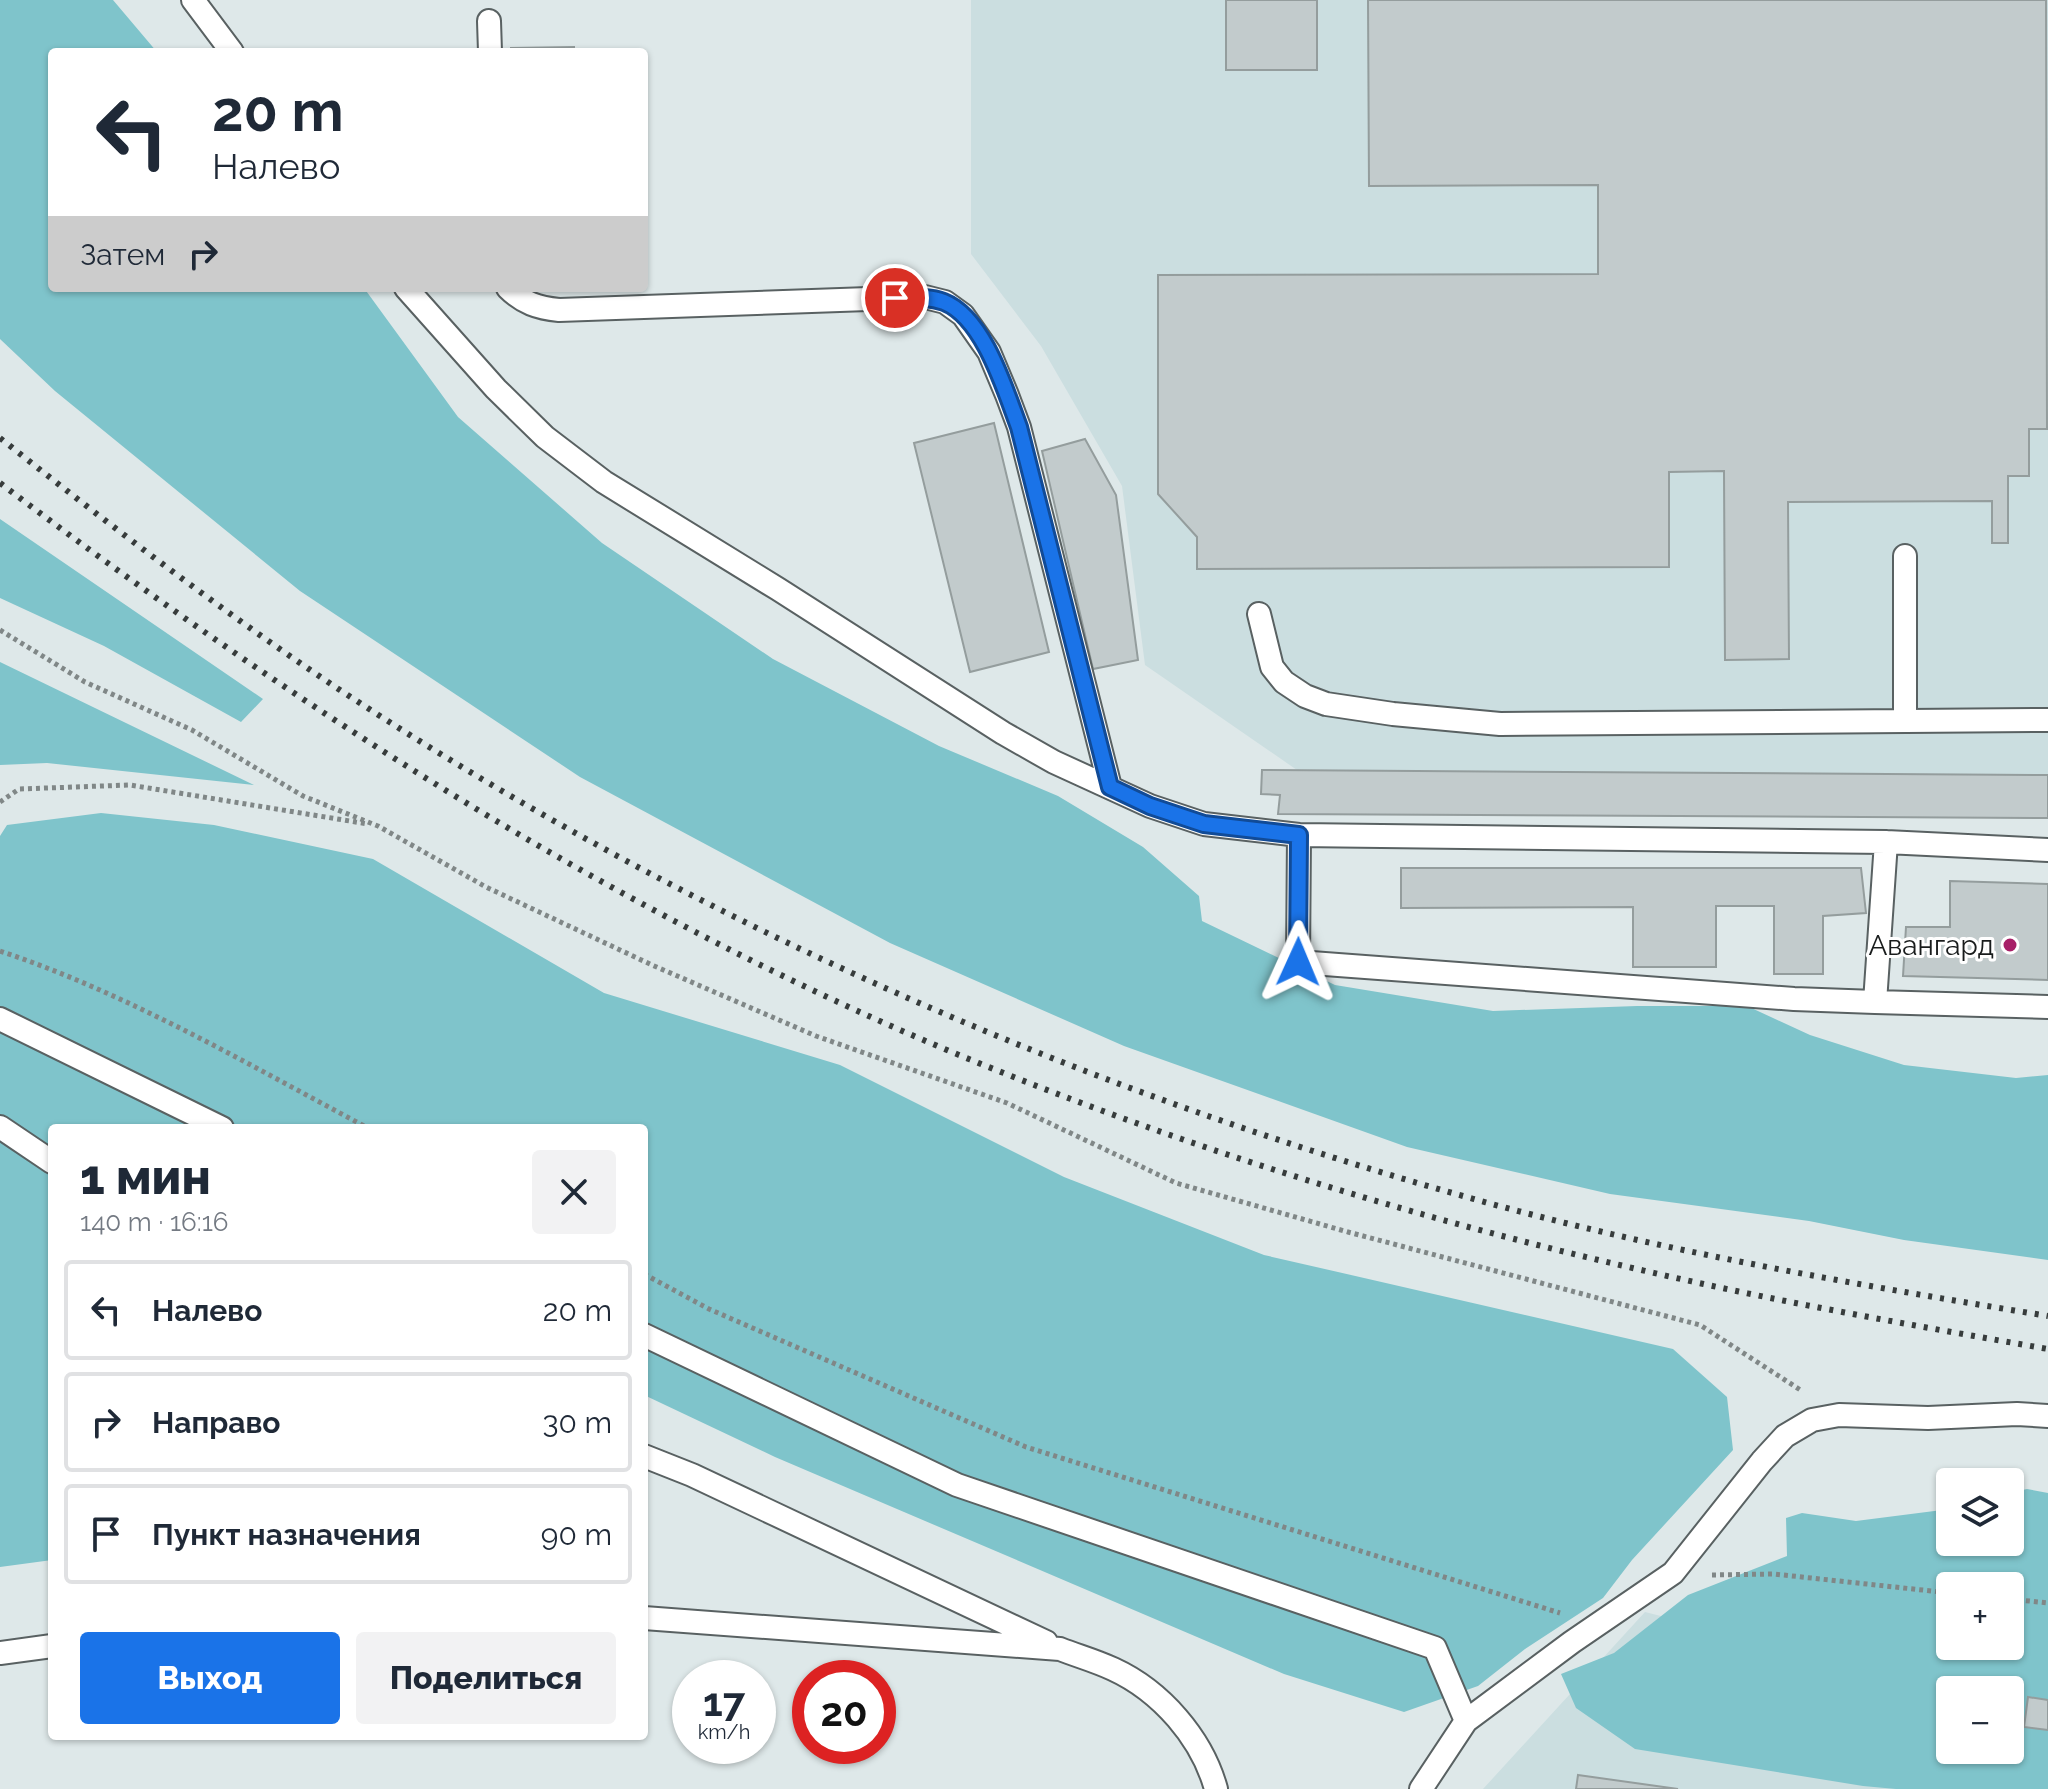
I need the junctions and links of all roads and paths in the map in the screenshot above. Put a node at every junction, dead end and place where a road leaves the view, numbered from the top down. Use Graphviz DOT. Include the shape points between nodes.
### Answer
graph roads {
  1 [pos="193,0"];
  2 [pos="489,21"];
  3 [pos="229,48"];
  4 [pos="490,48"];
  5 [pos="410,292"];
  6 [pos="512,292"];
  7 [pos="1905,556"];
  8 [pos="1259,614"];
  9 [pos="0,630"];
  10 [pos="2048,720"];
  11 [pos="1905,721"];
  12 [pos="1110,787"];
  13 [pos="0,802"];
  14 [pos="378,826"];
  15 [pos="1299,835"];
  16 [pos="1886,842"];
  17 [pos="2048,850"];
  18 [pos="0,951"];
  19 [pos="1875,1002"];
  20 [pos="2048,1007"];
  21 [pos="0,1019"];
  22 [pos="214,1124"];
  23 [pos="360,1124"];
  24 [pos="0,1127"];
  25 [pos="48,1159"];
  26 [pos="648,1276"];
  27 [pos="648,1337"];
  28 [pos="1839,1415"];
  29 [pos="2048,1416"];
  30 [pos="648,1458"];
  31 [pos="1673,1573"];
  32 [pos="1936,1591"];
  33 [pos="2024,1600"];
  34 [pos="2048,1603"];
  35 [pos="648,1618"];
  36 [pos="1596,1625"];
  37 [pos="48,1647"];
  38 [pos="1060,1649"];
  39 [pos="0,1653"];
  40 [pos="1466,1721"];
  41 [pos="1216,1789"];
  42 [pos="1421,1789"];
  1 -- 3 [label="lane"];
  2 -- 4 [label="lane"];
  5 -- 12 [label="lane" via="545,437 604,482 1003,733"];
  6 -- 12 [label="lane" via="538,308 559,310 925,297 945,302 963,315 989,352 1019,427"];
  7 -- 11 [label="lane"];
  8 -- 11 [label="lane" via="1272,667 1284,682 1326,704 1500,724"];
  9 -- 14 [label="path" via="85,682 192,730 303,796"];
  10 -- 11 [label="lane"];
  12 -- 15 [label="lane" via="1204,824"];
  13 -- 14 [label="path" via="19,789 130,785"];
  14 -- 28 [label="path" via="486,887 652,965 816,1036 1007,1103 1176,1183 1700,1325"];
  15 -- 16 [label="lane"];
  15 -- 19 [label="lane" via="1298,962"];
  16 -- 17 [label="lane"];
  16 -- 19 [label="lane"];
  18 -- 23 [label="path" via="183,1030"];
  19 -- 20 [label="lane"];
  21 -- 22 [label="lane"];
  24 -- 25 [label="lane"];
  26 -- 36 [label="path" via="709,1309 1026,1447"];
  27 -- 40 [label="lane" via="957,1485 1435,1648"];
  28 -- 29 [label="lane"];
  28 -- 31 [label="lane" via="1812,1420 1785,1436"];
  30 -- 38 [label="lane"];
  31 -- 32 [label="path" via="1774,1574"];
  31 -- 36 [label="lane"];
  33 -- 34 [label="path"];
  35 -- 38 [label="lane"];
  36 -- 40 [label="lane"];
  37 -- 39 [label="lane"];
  38 -- 41 [label="lane" via="1115,1669 1158,1697 1191,1736"];
  40 -- 42 [label="lane"];
}
